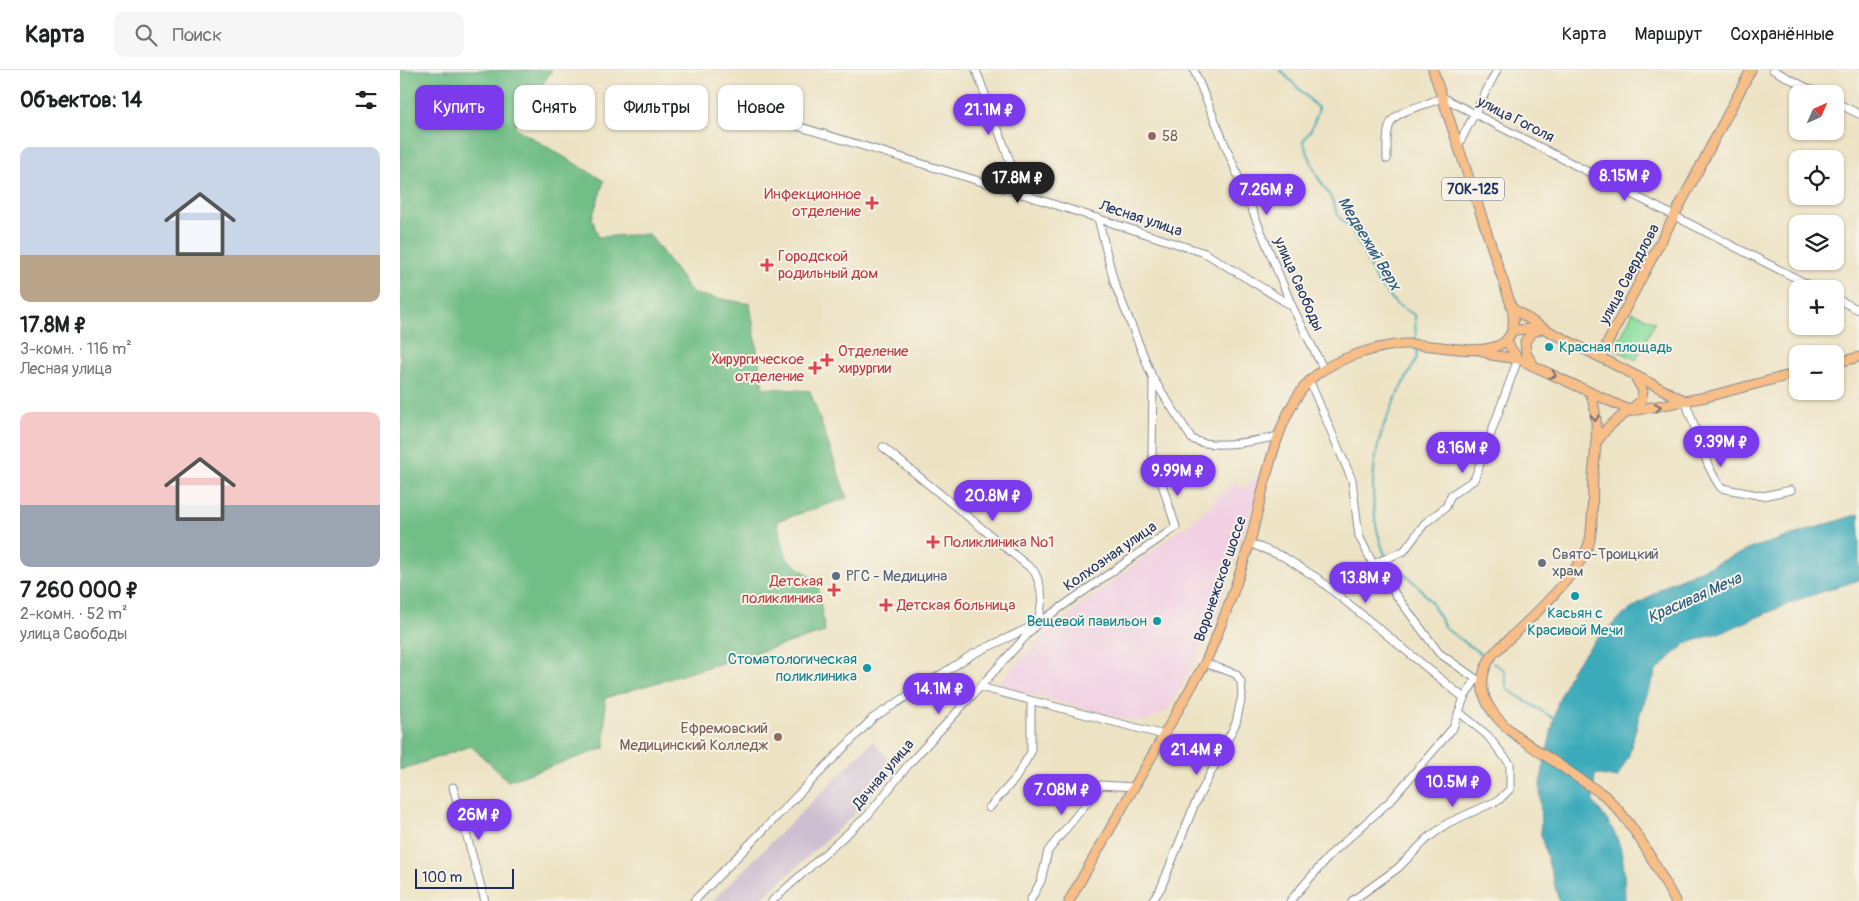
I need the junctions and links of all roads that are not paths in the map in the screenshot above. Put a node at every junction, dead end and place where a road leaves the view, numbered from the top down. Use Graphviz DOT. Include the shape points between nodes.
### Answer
graph roads {
  1 [pos="976,70"];
  2 [pos="1194,70"];
  3 [pos="1433,70"];
  4 [pos="1497,70"];
  5 [pos="1751,70"];
  6 [pos="1773,70"];
  7 [pos="1802,85"];
  8 [pos="1442,97"];
  9 [pos="1844,106"];
  10 [pos="1474,113"];
  11 [pos="1859,114"];
  12 [pos="803,128"];
  13 [pos="1459,144"];
  14 [pos="1387,159"];
  15 [pos="1022,194"];
  16 [pos="1676,216"];
  17 [pos="1098,218"];
  18 [pos="1800,280"];
  19 [pos="1844,302"];
  20 [pos="1292,306"];
  21 [pos="1512,308"];
  22 [pos="1859,310"];
  23 [pos="1543,328"];
  24 [pos="1514,330"];
  25 [pos="1506,341"];
  26 [pos="1479,350"];
  27 [pos="1600,357"];
  28 [pos="1859,357"];
  29 [pos="1518,359"];
  30 [pos="1844,361"];
  31 [pos="1535,366"];
  32 [pos="1324,370"];
  33 [pos="1632,373"];
  34 [pos="1789,375"];
  35 [pos="1153,379"];
  36 [pos="1310,382"];
  37 [pos="1590,392"];
  38 [pos="1685,401"];
  39 [pos="1632,411"];
  40 [pos="1279,436"];
  41 [pos="1596,444"];
  42 [pos="883,447"];
  43 [pos="1791,490"];
  44 [pos="1249,542"];
  45 [pos="1372,564"];
  46 [pos="1037,624"];
  47 [pos="1205,663"];
  48 [pos="1479,680"];
  49 [pos="980,687"];
  50 [pos="1464,698"];
  51 [pos="1031,701"];
  52 [pos="1459,712"];
  53 [pos="1164,735"];
  54 [pos="1134,786"];
  55 [pos="453,787"];
  56 [pos="989,808"];
  57 [pos="485,901"];
  58 [pos="694,901"];
  59 [pos="772,901"];
  60 [pos="1030,901"];
  61 [pos="1069,901"];
  62 [pos="1152,901"];
  63 [pos="1290,901"];
  64 [pos="1352,901"];
  65 [pos="1675,901"];
  1 -- 15 [label="street"];
  2 -- 20 [label="street, улица Свободы"];
  3 -- 8 [label="main road, 70К-125"];
  4 -- 10 [label="street"];
  5 -- 16 [label="main road, улица Свердлова"];
  6 -- 7 [label="street"];
  8 -- 10 [label="street, улица Гоголя"];
  8 -- 13 [label="main road, 70К-125"];
  8 -- 14 [label="street" via="1397,115 1389,126"];
  9 -- 11 [label="street"];
  10 -- 13 [label="street"];
  10 -- 16 [label="street, улица Гоголя"];
  12 -- 15 [label="street, Лесная улица"];
  13 -- 21 [label="main road, 70К-125"];
  15 -- 17 [label="street, Лесная улица"];
  16 -- 18 [label="street, улица Гоголя"];
  16 -- 27 [label="main road, улица Свердлова"];
  17 -- 20 [label="street, Лесная улица" via="1205,253"];
  17 -- 35 [label="street, Колхозная улица" via="1114,282"];
  19 -- 22 [label="street"];
  20 -- 32 [label="street, улица Свободы"];
  21 -- 23 [label="main road"];
  21 -- 24 [label="main road"];
  23 -- 24 [label="main road"];
  23 -- 27 [label="main road"];
  23 -- 31 [label="main road" via="1525,341 1526,353"];
  24 -- 25 [label="main road"];
  25 -- 26 [label="main road"];
  25 -- 29 [label="main road"];
  26 -- 29 [label="main road"];
  26 -- 32 [label="main road, Воронежское шоссе" via="1407,344 1381,346"];
  27 -- 33 [label="main road"];
  28 -- 30 [label="main road"];
  29 -- 31 [label="main road"];
  29 -- 45 [label="street" via="1474,480 1451,495 1446,507 1425,523 1404,551"];
  31 -- 37 [label="main road, one-way"];
  32 -- 36 [label="main road, Воронежское шоссе"];
  33 -- 38 [label="main road"];
  33 -- 39 [label="main road" via="1643,391 1641,402"];
  34 -- 38 [label="main road"];
  35 -- 40 [label="street" via="1192,439 1200,443 1252,442"];
  35 -- 46 [label="street, Колхозная улица" via="1152,454 1176,526"];
  36 -- 40 [label="main road, Воронежское шоссе" via="1289,411"];
  36 -- 45 [label="street" via="1352,480 1359,536"];
  37 -- 39 [label="main road"];
  37 -- 41 [label="main road, one-way" via="1595,405"];
  39 -- 38 [label="main road, one-way"];
  38 -- 43 [label="street" via="1706,465 1721,488 1763,496"];
  39 -- 41 [label="main road" via="1608,427"];
  40 -- 44 [label="main road, Воронежское шоссе"];
  41 -- 48 [label="main road" via="1590,543 1559,590 1493,654"];
  42 -- 46 [label="street" via="1034,571 1041,584 1043,602"];
  44 -- 47 [label="main road, Воронежское шоссе" via="1223,622"];
  44 -- 50 [label="street" via="1284,557 1317,578"];
  45 -- 48 [label="street" via="1439,653"];
  46 -- 49 [label="street, Колхозная улица"];
  46 -- 58 [label="street" via="973,654 872,718"];
  47 -- 53 [label="main road, Воронежское шоссе"];
  47 -- 62 [label="street" via="1236,674 1241,682 1242,695 1236,723 1194,806 1161,888"];
  48 -- 50 [label="street"];
  48 -- 65 [label="main road" via="1492,712 1512,733 1604,795 1625,817"];
  49 -- 51 [label="street"];
  49 -- 59 [label="street, Дачная улица" via="909,764 868,815"];
  50 -- 52 [label="street"];
  51 -- 53 [label="street"];
  51 -- 56 [label="street" via="1031,752 1015,778"];
  52 -- 63 [label="street" via="1453,728 1391,800 1330,854"];
  52 -- 64 [label="street" via="1487,735 1510,764 1510,789 1499,800 1448,823 1398,868"];
  53 -- 54 [label="main road, Воронежское шоссе"];
  54 -- 60 [label="street" via="1101,785 1048,851 1041,881"];
  54 -- 61 [label="main road, Воронежское шоссе"];
  55 -- 57 [label="street"];
}
